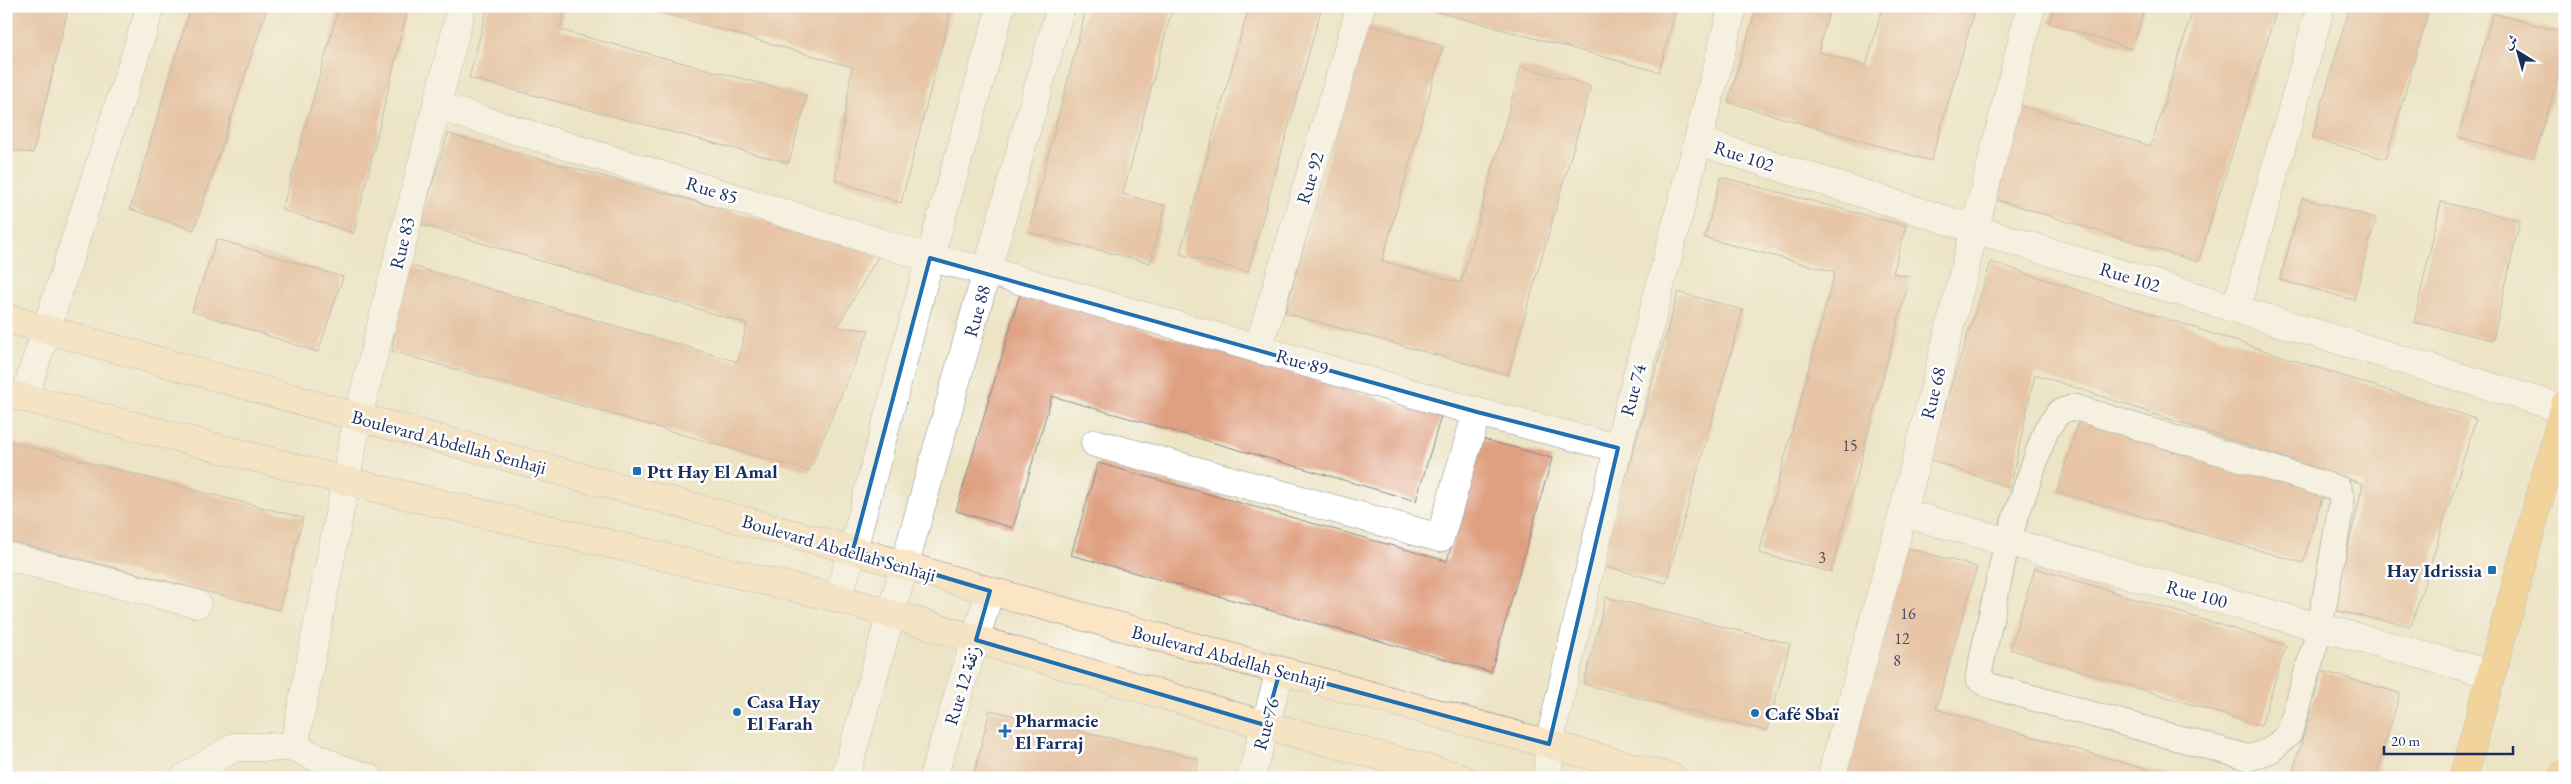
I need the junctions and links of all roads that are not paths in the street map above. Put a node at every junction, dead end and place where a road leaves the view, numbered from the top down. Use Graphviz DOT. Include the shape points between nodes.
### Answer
graph roads {
  1 [pos="151,6"];
  2 [pos="462,6"];
  3 [pos="1001,6"];
  4 [pos="1061,6"];
  5 [pos="1361,6"];
  6 [pos="1733,6"];
  7 [pos="2031,6"];
  8 [pos="2321,6"];
  9 [pos="437,106"];
  10 [pos="1698,141"];
  11 [pos="1974,229"];
  12 [pos="930,258"];
  13 [pos="988,272"];
  14 [pos="2236,309"];
  15 [pos="6,318"];
  16 [pos="47,329"];
  17 [pos="1258,349"];
  18 [pos="15,395"];
  19 [pos="2564,407"];
  20 [pos="1477,412"];
  21 [pos="358,417"];
  22 [pos="1094,443"];
  23 [pos="1618,448"];
  24 [pos="346,481"];
  25 [pos="1903,513"];
  26 [pos="2007,542"];
  27 [pos="853,550"];
  28 [pos="6,556"];
  29 [pos="905,566"];
  30 [pos="990,591"];
  31 [pos="837,598"];
  32 [pos="198,604"];
  33 [pos="889,615"];
  34 [pos="2320,627"];
  35 [pos="976,640"];
  36 [pos="1280,671"];
  37 [pos="2491,674"];
  38 [pos="1265,725"];
  39 [pos="1549,744"];
  40 [pos="294,747"];
  41 [pos="184,778"];
  42 [pos="369,778"];
  43 [pos="845,778"];
  44 [pos="933,778"];
  45 [pos="1251,778"];
  46 [pos="1462,778"];
  47 [pos="1548,778"];
  48 [pos="1672,778"];
  49 [pos="1831,778"];
  50 [pos="2463,778"];
  1 -- 16 [label="street"];
  2 -- 9 [label="street, Rue 83"];
  3 -- 12 [label="street"];
  4 -- 13 [label="street, Rue 88"];
  5 -- 17 [label="street, Rue 92"];
  6 -- 10 [label="street, Rue 74"];
  7 -- 11 [label="street, Rue 68"];
  8 -- 14 [label="street"];
  9 -- 12 [label="street, Rue 85"];
  9 -- 21 [label="street, Rue 83"];
  10 -- 11 [label="street, Rue 102"];
  10 -- 23 [label="street, Rue 74"];
  11 -- 14 [label="street, Rue 102"];
  11 -- 25 [label="street, Rue 68"];
  12 -- 13 [label="street, Rue 85"];
  12 -- 27 [label="street"];
  13 -- 17 [label="street, Rue 89"];
  13 -- 29 [label="street, Rue 88"];
  14 -- 19 [label="street, Rue 102"];
  15 -- 16 [label="street, Boulevard Abdellah Senhaji"];
  16 -- 18 [label="street"];
  16 -- 21 [label="street, Boulevard Abdellah Senhaji"];
  17 -- 20 [label="street, Rue 89"];
  18 -- 24 [label="street"];
  19 -- 37 [label="main road"];
  20 -- 22 [label="street" via="1440,538"];
  20 -- 23 [label="street, Rue 89"];
  21 -- 24 [label="street, Rue 83"];
  21 -- 27 [label="street, Boulevard Abdellah Senhaji"];
  23 -- 39 [label="street, Rue 74"];
  24 -- 31 [label="street"];
  24 -- 40 [label="street, Rue 83"];
  25 -- 26 [label="street, Rue 100"];
  25 -- 49 [label="street, Rue 68"];
  26 -- 34 [label="street, Rue 100"];
  26 -- 34 [label="lane" via="2046,430 2059,412 2074,407 2340,488 2342,502"];
  26 -- 34 [label="lane" via="1978,678 1990,686 2250,758 2271,750 2289,734"];
  27 -- 29 [label="street, Boulevard Abdellah Senhaji"];
  27 -- 31 [label="street"];
  28 -- 32 [label="street"];
  29 -- 30 [label="street, Boulevard Abdellah Senhaji"];
  29 -- 33 [label="street, Rue 88"];
  30 -- 35 [label="street, Rue 12 زنقة"];
  30 -- 36 [label="street, Boulevard Abdellah Senhaji"];
  31 -- 33 [label="street"];
  33 -- 35 [label="street"];
  33 -- 43 [label="street, Rue 88"];
  34 -- 37 [label="street, Rue 100"];
  35 -- 38 [label="street"];
  35 -- 44 [label="street, Rue 12 زنقة"];
  36 -- 38 [label="street, Rue 76"];
  36 -- 39 [label="street, Boulevard Abdellah Senhaji"];
  37 -- 50 [label="main road"];
  38 -- 45 [label="street, Rue 76"];
  38 -- 46 [label="street"];
  39 -- 47 [label="street, Rue 74"];
  39 -- 48 [label="street, Boulevard Abdellah Senhaji"];
  40 -- 41 [label="street" via="234,747"];
  40 -- 42 [label="street"];
}
